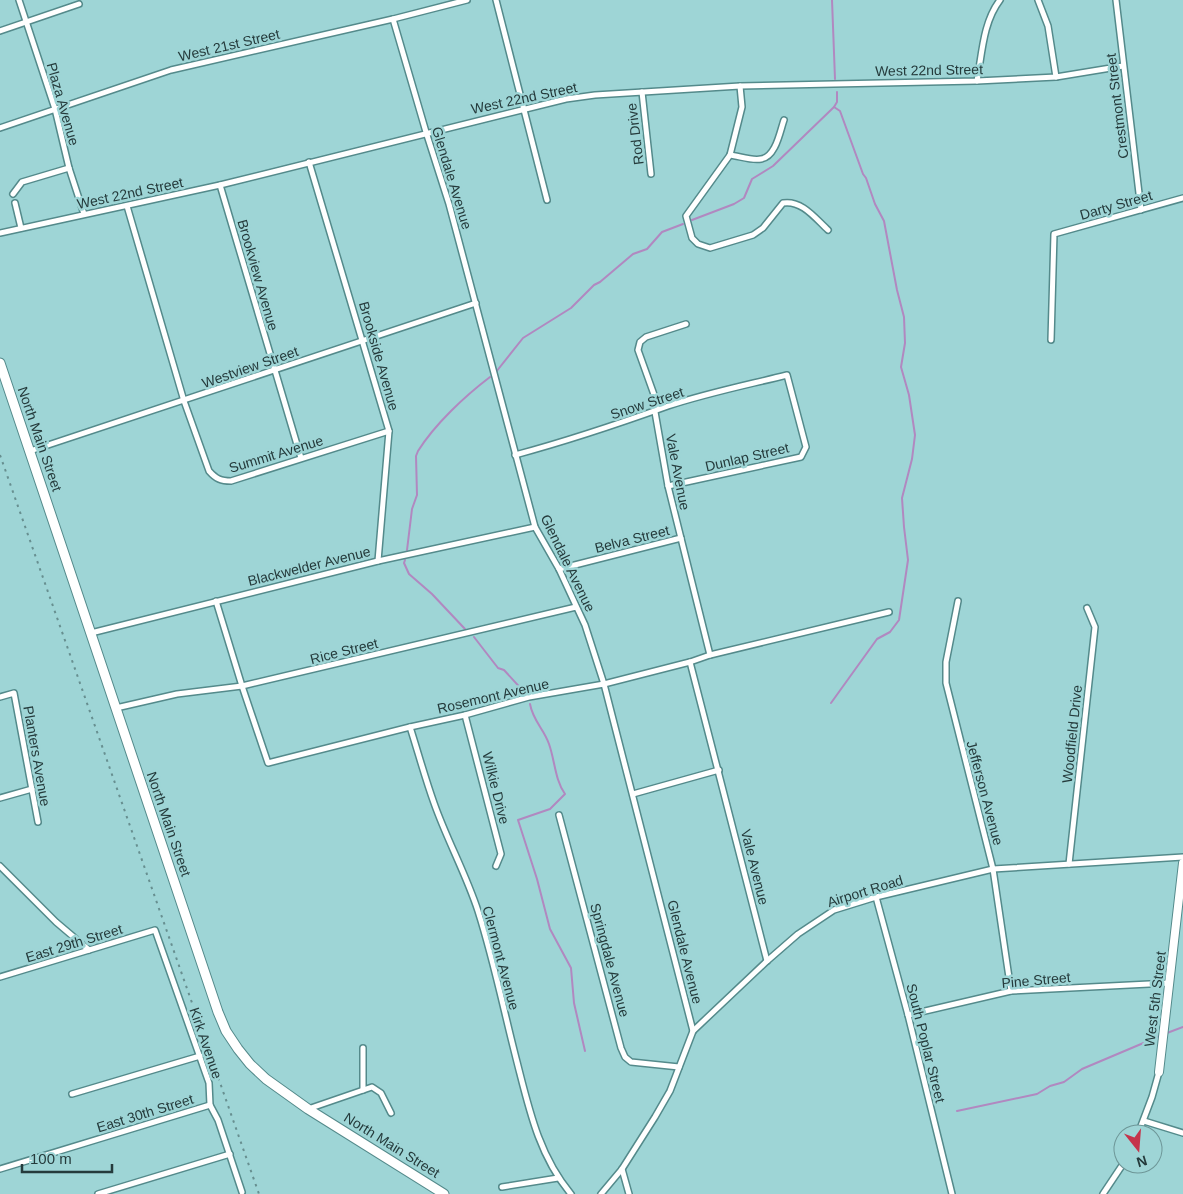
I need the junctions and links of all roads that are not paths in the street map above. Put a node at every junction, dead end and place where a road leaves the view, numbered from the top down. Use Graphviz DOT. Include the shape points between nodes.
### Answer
graph roads {
  1 [pos="18,0"];
  2 [pos="467,0"];
  3 [pos="496,0"];
  4 [pos="1000,0"];
  5 [pos="1038,0"];
  6 [pos="1116,0"];
  7 [pos="79,4"];
  8 [pos="393,19"];
  9 [pos="26,22"];
  10 [pos="0,31"];
  11 [pos="1123,66"];
  12 [pos="1056,77"];
  13 [pos="977,81"];
  14 [pos="740,86"];
  15 [pos="642,92"];
  16 [pos="56,109"];
  17 [pos="523,109"];
  18 [pos="784,120"];
  19 [pos="0,128"];
  20 [pos="426,132"];
  21 [pos="730,155"];
  22 [pos="309,162"];
  23 [pos="69,168"];
  24 [pos="651,174"];
  25 [pos="220,185"];
  26 [pos="13,194"];
  27 [pos="1183,198"];
  28 [pos="547,200"];
  29 [pos="15,203"];
  30 [pos="126,206"];
  31 [pos="1141,210"];
  32 [pos="84,214"];
  33 [pos="21,228"];
  34 [pos="828,230"];
  35 [pos="0,232"];
  36 [pos="476,303"];
  37 [pos="686,324"];
  38 [pos="363,340"];
  39 [pos="1051,340"];
  40 [pos="0,363"];
  41 [pos="275,370"];
  42 [pos="184,401"];
  43 [pos="655,412"];
  44 [pos="389,430"];
  45 [pos="30,451"];
  46 [pos="515,455"];
  47 [pos="801,457"];
  48 [pos="301,458"];
  49 [pos="668,486"];
  50 [pos="534,526"];
  51 [pos="680,538"];
  52 [pos="378,561"];
  53 [pos="559,569"];
  54 [pos="216,601"];
  55 [pos="958,601"];
  56 [pos="576,607"];
  57 [pos="1088,608"];
  58 [pos="890,612"];
  59 [pos="91,633"];
  60 [pos="710,655"];
  61 [pos="690,662"];
  62 [pos="604,684"];
  63 [pos="242,686"];
  64 [pos="0,697"];
  65 [pos="115,708"];
  66 [pos="465,714"];
  67 [pos="410,727"];
  68 [pos="719,770"];
  69 [pos="32,790"];
  70 [pos="633,794"];
  71 [pos="0,798"];
  72 [pos="559,815"];
  73 [pos="38,822"];
  74 [pos="1183,857"];
  75 [pos="1183,863"];
  76 [pos="1069,864"];
  77 [pos="0,866"];
  78 [pos="496,866"];
  79 [pos="993,869"];
  80 [pos="876,897"];
  81 [pos="155,930"];
  82 [pos="89,950"];
  83 [pos="767,961"];
  84 [pos="0,977"];
  85 [pos="1169,983"];
  86 [pos="1010,991"];
  87 [pos="908,1015"];
  88 [pos="694,1031"];
  89 [pos="363,1048"];
  90 [pos="200,1056"];
  91 [pos="679,1067"];
  92 [pos="1158,1072"];
  93 [pos="363,1090"];
  94 [pos="72,1094"];
  95 [pos="210,1105"];
  96 [pos="308,1108"];
  97 [pos="391,1113"];
  98 [pos="1144,1121"];
  99 [pos="1143,1124"];
  100 [pos="1183,1133"];
  101 [pos="230,1154"];
  102 [pos="0,1169"];
  103 [pos="622,1169"];
  104 [pos="1117,1174"];
  105 [pos="558,1178"];
  106 [pos="502,1187"];
  107 [pos="242,1192"];
  108 [pos="98,1194"];
  109 [pos="444,1194"];
  110 [pos="571,1194"];
  111 [pos="601,1194"];
  112 [pos="629,1194"];
  113 [pos="952,1194"];
  114 [pos="1103,1194"];
  1 -- 9 [label="street, Plaza Avenue"];
  2 -- 8 [label="street, West 21st Street"];
  3 -- 17 [label="street"];
  4 -- 13 [label="street" via="989,19"];
  5 -- 12 [label="street" via="1048,26"];
  6 -- 11 [label="street, Crestmont Street"];
  7 -- 9 [label="street"];
  8 -- 16 [label="street, West 21st Street" via="171,70"];
  8 -- 20 [label="street, Glendale Avenue"];
  9 -- 10 [label="street"];
  9 -- 16 [label="street, Plaza Avenue"];
  11 -- 12 [label="street, West 22nd Street"];
  11 -- 31 [label="street, Crestmont Street"];
  12 -- 13 [label="street, West 22nd Street"];
  13 -- 14 [label="street, West 22nd Street"];
  14 -- 15 [label="street, West 22nd Street"];
  14 -- 21 [label="street" via="742,107"];
  15 -- 17 [label="street, West 22nd Street" via="566,99"];
  15 -- 24 [label="street, Rod Drive"];
  16 -- 19 [label="street, West 21st Street"];
  16 -- 23 [label="street, Plaza Avenue"];
  17 -- 20 [label="street, West 22nd Street"];
  17 -- 28 [label="street"];
  18 -- 21 [label="street" via="774,149 768,156 761,159"];
  20 -- 22 [label="street, West 22nd Street"];
  20 -- 36 [label="street, Glendale Avenue"];
  21 -- 34 [label="street" via="686,216 692,238 698,244 710,248 753,236 783,203 791,202 798,204"];
  22 -- 25 [label="street, West 22nd Street"];
  22 -- 38 [label="street, Brookside Avenue"];
  23 -- 26 [label="street" via="22,182"];
  23 -- 32 [label="street, Plaza Avenue"];
  25 -- 30 [label="street, West 22nd Street"];
  25 -- 41 [label="street, Brookview Avenue"];
  27 -- 31 [label="street, Darty Street"];
  29 -- 33 [label="street"];
  30 -- 32 [label="street, West 22nd Street"];
  30 -- 42 [label="street, Summit Avenue"];
  31 -- 39 [label="street, Darty Street" via="1054,234"];
  32 -- 33 [label="street, West 22nd Street"];
  33 -- 35 [label="street, West 22nd Street"];
  36 -- 38 [label="street, Westview Street"];
  36 -- 46 [label="street, Glendale Avenue"];
  37 -- 43 [label="street, Vale Avenue" via="640,342 638,350 657,403"];
  38 -- 41 [label="street, Westview Street"];
  38 -- 44 [label="street, Brookside Avenue"];
  40 -- 45 [label="main road, North Main Street"];
  41 -- 42 [label="street, Westview Street"];
  41 -- 48 [label="street, Brookview Avenue"];
  42 -- 45 [label="street, Westview Street"];
  42 -- 48 [label="street, Summit Avenue" via="209,472 221,481 231,482"];
  43 -- 46 [label="street, Snow Street"];
  43 -- 47 [label="street, Snow Street" via="787,375 806,447"];
  43 -- 49 [label="street, Vale Avenue"];
  44 -- 48 [label="street, Summit Avenue"];
  44 -- 52 [label="street, Brookside Avenue"];
  45 -- 59 [label="main road, North Main Street"];
  46 -- 50 [label="street, Glendale Avenue"];
  47 -- 49 [label="street, Dunlap Street"];
  49 -- 51 [label="street, Vale Avenue"];
  50 -- 52 [label="street, Blackwelder Avenue"];
  50 -- 53 [label="street, Glendale Avenue"];
  51 -- 53 [label="street, Belva Street"];
  51 -- 60 [label="street, Vale Avenue"];
  52 -- 54 [label="street, Blackwelder Avenue"];
  53 -- 56 [label="street, Glendale Avenue"];
  54 -- 59 [label="street, Blackwelder Avenue"];
  54 -- 63 [label="street, Rosemont Avenue"];
  55 -- 79 [label="street, Jefferson Avenue" via="946,662 946,683"];
  56 -- 62 [label="street, Glendale Avenue" via="586,625"];
  56 -- 63 [label="street, Rice Street"];
  57 -- 76 [label="street, Woodfield Drive" via="1096,627"];
  58 -- 60 [label="street, Rosemont Avenue"];
  59 -- 65 [label="main road, North Main Street"];
  60 -- 61 [label="street, Rosemont Avenue"];
  61 -- 62 [label="street, Rosemont Avenue"];
  61 -- 68 [label="street, Vale Avenue"];
  62 -- 66 [label="street, Rosemont Avenue" via="528,697"];
  62 -- 70 [label="street, Glendale Avenue"];
  63 -- 65 [label="street, Rice Street" via="177,694"];
  63 -- 67 [label="street, Rosemont Avenue" via="268,763"];
  64 -- 69 [label="street, Planters Avenue" via="14,693"];
  65 -- 96 [label="main road, North Main Street" via="226,1031 250,1064"];
  66 -- 67 [label="street, Rosemont Avenue"];
  66 -- 78 [label="street, Wilkie Drive" via="501,854"];
  67 -- 105 [label="street, Clermont Avenue" via="434,803 478,912 532,1119 542,1148"];
  68 -- 70 [label="street"];
  68 -- 83 [label="street, Vale Avenue"];
  69 -- 71 [label="street"];
  69 -- 73 [label="street, Planters Avenue"];
  70 -- 88 [label="street, Glendale Avenue"];
  72 -- 91 [label="street, Springdale Avenue" via="621,1048 631,1062"];
  74 -- 76 [label="street, Airport Road"];
  75 -- 85 [label="street, West 5th Street"];
  76 -- 79 [label="street, Airport Road"];
  77 -- 82 [label="street"];
  79 -- 80 [label="street, Airport Road"];
  79 -- 86 [label="street, Jefferson Avenue"];
  80 -- 83 [label="street, Airport Road" via="827,914"];
  80 -- 87 [label="street, South Poplar Street"];
  81 -- 82 [label="street, East 29th Street"];
  81 -- 90 [label="street, Kirk Avenue"];
  82 -- 84 [label="street, East 29th Street"];
  83 -- 88 [label="street, Airport Road"];
  85 -- 86 [label="street, Pine Street"];
  85 -- 92 [label="street, West 5th Street"];
  86 -- 87 [label="street, Pine Street"];
  87 -- 113 [label="street, South Poplar Street"];
  88 -- 91 [label="street, Airport Road"];
  89 -- 93 [label="street"];
  90 -- 94 [label="street"];
  90 -- 95 [label="street, Kirk Avenue" via="209,1082"];
  91 -- 103 [label="street, Airport Road" via="670,1091"];
  92 -- 98 [label="street, West 5th Street"];
  93 -- 96 [label="street"];
  93 -- 97 [label="street" via="372,1087 382,1093"];
  95 -- 101 [label="street, Kirk Avenue"];
  95 -- 102 [label="street, East 30th Street"];
  96 -- 109 [label="main road, North Main Street"];
  98 -- 99 [label="street, West 5th Street"];
  98 -- 100 [label="street"];
  101 -- 107 [label="street, Kirk Avenue"];
  101 -- 108 [label="street"];
  103 -- 111 [label="street, Airport Road"];
  103 -- 112 [label="street"];
  104 -- 114 [label="street"];
  105 -- 106 [label="street"];
  105 -- 110 [label="street, Clermont Avenue"];
}
